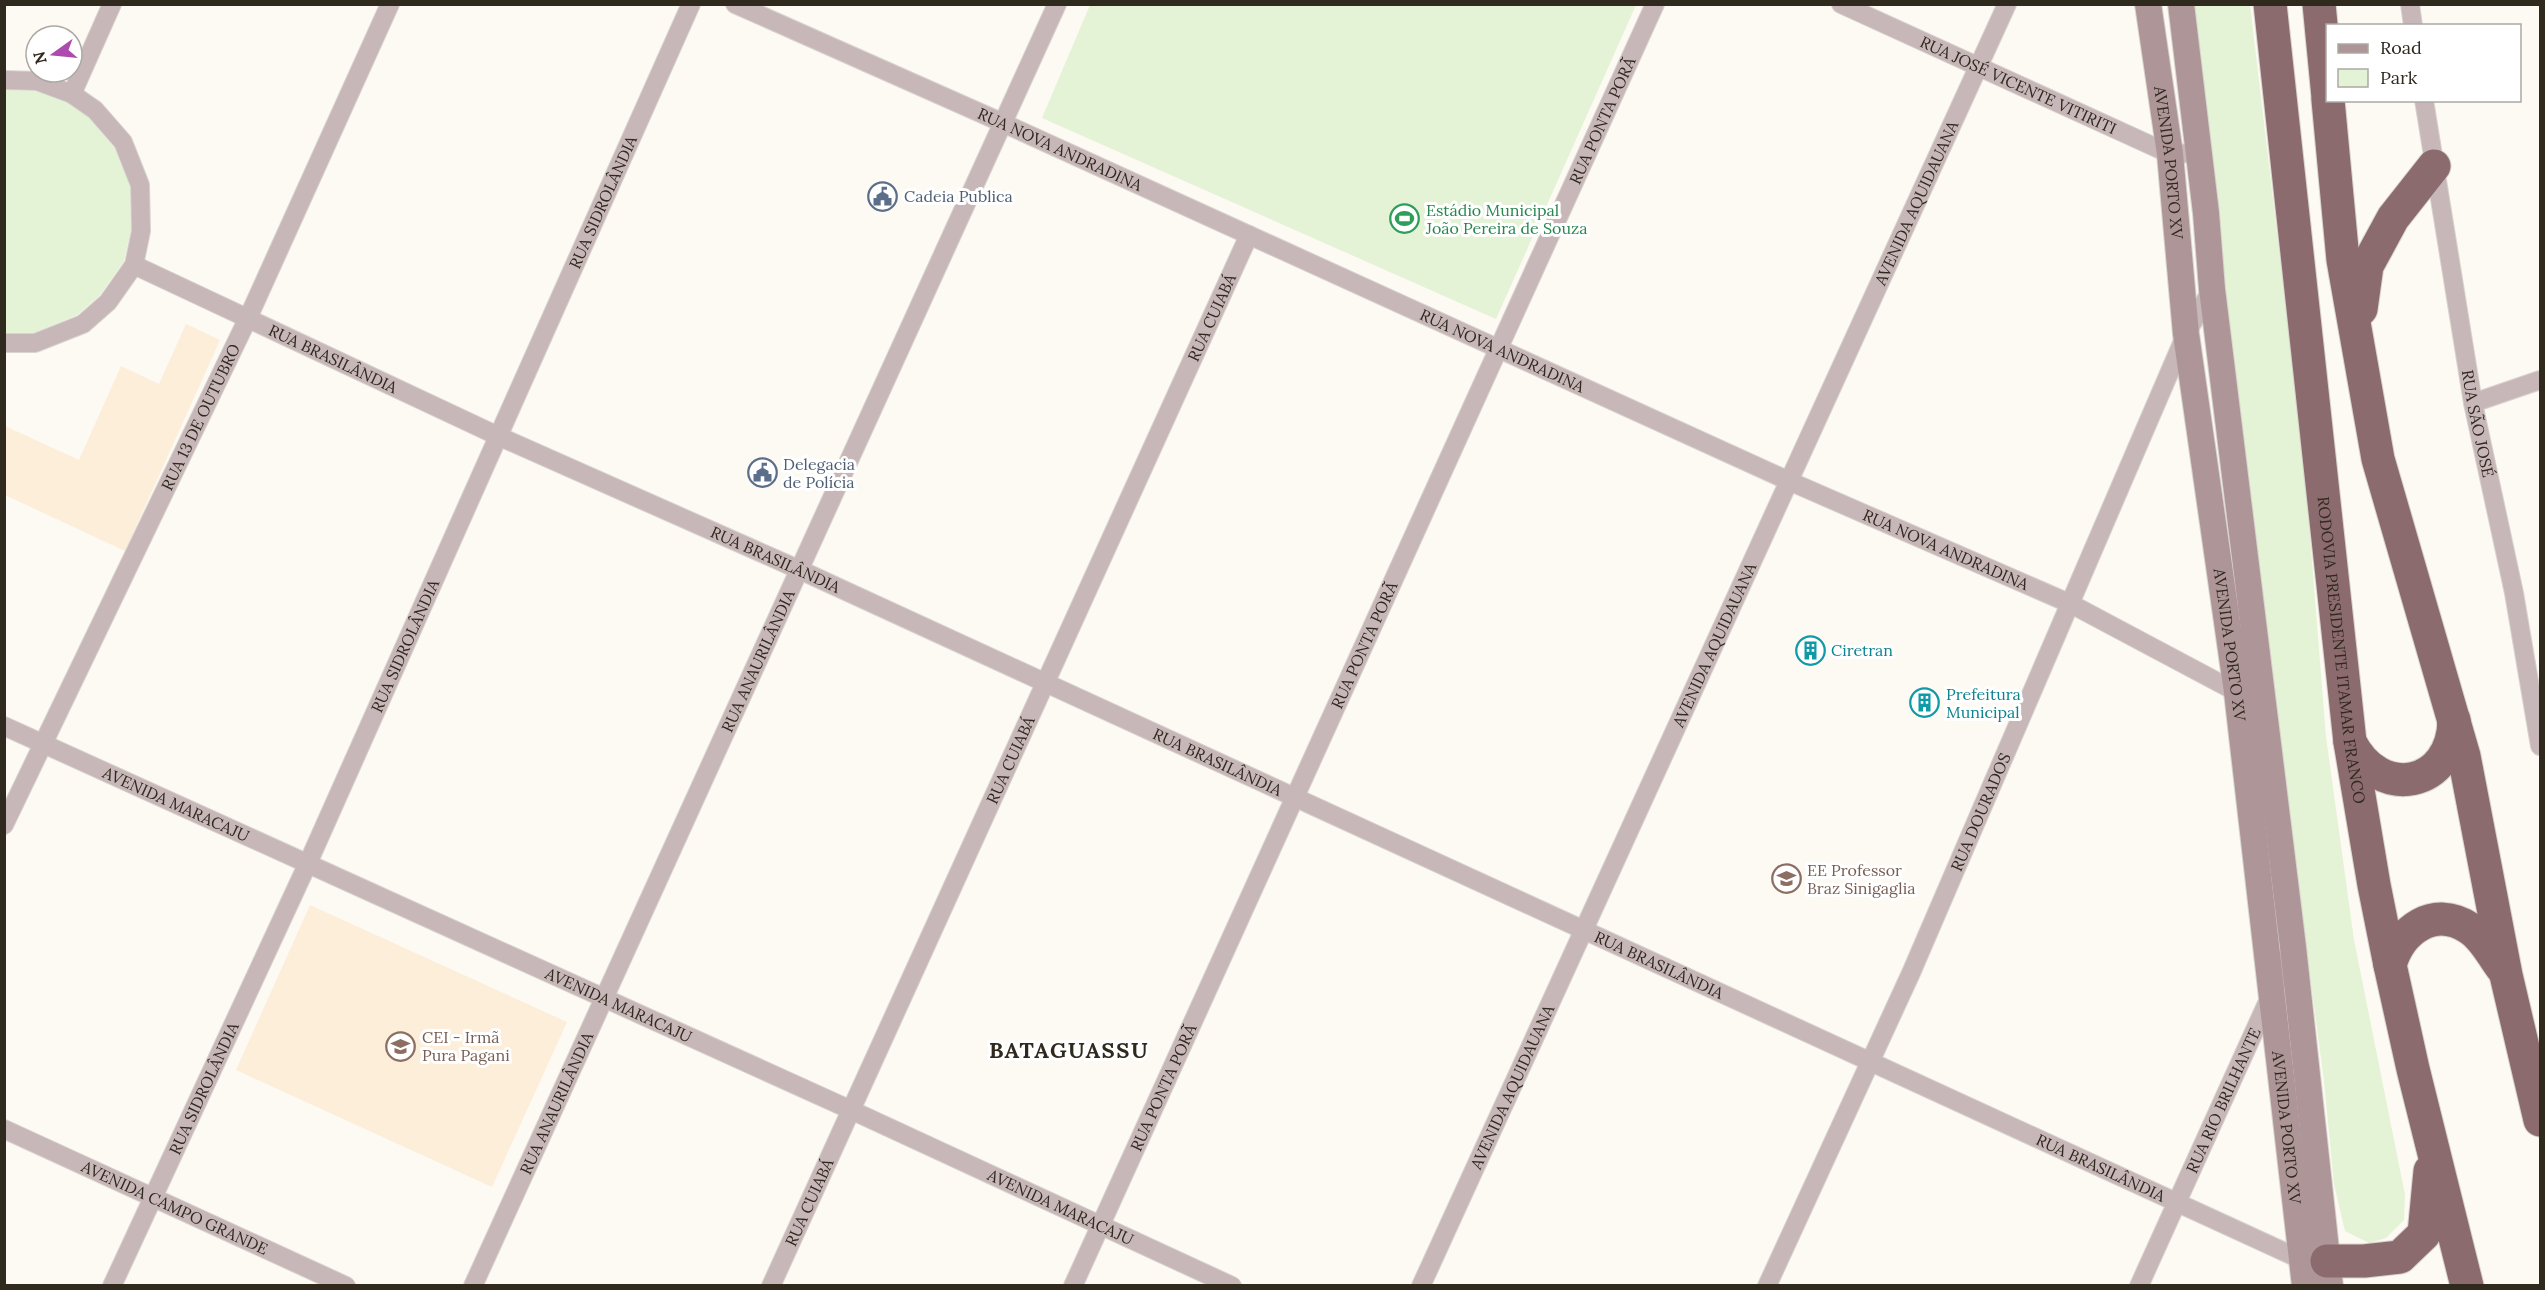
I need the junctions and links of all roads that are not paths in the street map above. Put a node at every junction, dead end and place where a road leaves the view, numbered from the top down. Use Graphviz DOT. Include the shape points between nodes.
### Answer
graph roads {
  1 [pos="112,4"];
  2 [pos="390,4"];
  3 [pos="691,4"];
  4 [pos="735,4"];
  5 [pos="1058,4"];
  6 [pos="1655,4"];
  7 [pos="1841,4"];
  8 [pos="2007,4"];
  9 [pos="2148,4"];
  10 [pos="2181,4"];
  11 [pos="2270,4"];
  12 [pos="2319,4"];
  13 [pos="2410,4"];
  14 [pos="2413,24"];
  15 [pos="1978,67"];
  16 [pos="2326,78"];
  17 [pos="4,80"];
  18 [pos="72,94"];
  19 [pos="2328,102"];
  20 [pos="2424,102"];
  21 [pos="1004,123"];
  22 [pos="2199,153"];
  23 [pos="2170,154"];
  24 [pos="2434,166"];
  25 [pos="1250,235"];
  26 [pos="134,265"];
  27 [pos="2212,290"];
  28 [pos="248,318"];
  29 [pos="2186,334"];
  30 [pos="2357,338"];
  31 [pos="4,343"];
  32 [pos="1499,349"];
  33 [pos="2541,380"];
  34 [pos="2473,403"];
  35 [pos="498,436"];
  36 [pos="1789,481"];
  37 [pos="800,570"];
  38 [pos="2071,604"];
  39 [pos="1045,683"];
  40 [pos="2237,692"];
  41 [pos="2264,706"];
  42 [pos="2454,719"];
  43 [pos="4,726"];
  44 [pos="2350,742"];
  45 [pos="42,744"];
  46 [pos="2541,746"];
  47 [pos="1295,798"];
  48 [pos="4,825"];
  49 [pos="308,863"];
  50 [pos="1583,930"];
  51 [pos="2293,947"];
  52 [pos="2390,965"];
  53 [pos="2506,975"];
  54 [pos="2272,994"];
  55 [pos="604,998"];
  56 [pos="1870,1062"];
  57 [pos="851,1110"];
  58 [pos="2541,1120"];
  59 [pos="4,1129"];
  60 [pos="2432,1146"];
  61 [pos="154,1198"];
  62 [pos="2178,1203"];
  63 [pos="1101,1225"];
  64 [pos="2400,1257"];
  65 [pos="2320,1269"];
  66 [pos="112,1286"];
  67 [pos="346,1286"];
  68 [pos="473,1286"];
  69 [pos="771,1286"];
  70 [pos="1073,1286"];
  71 [pos="1232,1286"];
  72 [pos="1421,1286"];
  73 [pos="1767,1286"];
  74 [pos="2139,1286"];
  75 [pos="2305,1286"];
  76 [pos="2379,1286"];
  77 [pos="2467,1286"];
  1 -- 18 [label="street"];
  2 -- 28 [label="street, RUA 13 DE OUTUBRO"];
  3 -- 35 [label="street, RUA SIDROLÂNDIA"];
  4 -- 21 [label="street, RUA NOVA ANDRADINA"];
  5 -- 21 [label="street, RUA ANAURILÂNDIA"];
  6 -- 32 [label="street, RUA PONTA PORÃ"];
  7 -- 15 [label="street, RUA JOSÉ VICENTE VITIRITI"];
  8 -- 15 [label="street, AVENIDA AQUIDAUANA"];
  9 -- 23 [label="street, AVENIDA PORTO XV"];
  10 -- 22 [label="street, AVENIDA PORTO XV"];
  11 -- 44 [label="highway, RODOVIA PRESIDENTE ITAMAR FRANCO"];
  12 -- 16 [label="highway"];
  13 -- 14 [label="street"];
  15 -- 23 [label="street, RUA JOSÉ VICENTE VITIRITI"];
  15 -- 36 [label="street, AVENIDA AQUIDAUANA"];
  17 -- 18 [label="street" via="38,81"];
  18 -- 26 [label="street" via="95,110 123,142 140,185 141,231"];
  19 -- 30 [label="highway" via="2343,260"];
  20 -- 24 [label="street, RUA SÃO JOSÉ"];
  21 -- 25 [label="street, RUA NOVA ANDRADINA"];
  21 -- 37 [label="street, RUA ANAURILÂNDIA"];
  22 -- 23 [label="street, RUA JOSÉ VICENTE VITIRITI"];
  22 -- 27 [label="street, AVENIDA PORTO XV"];
  23 -- 29 [label="street, AVENIDA PORTO XV"];
  24 -- 30 [label="highway" via="2393,218 2367,266"];
  24 -- 34 [label="street, RUA SÃO JOSÉ"];
  25 -- 32 [label="street, RUA NOVA ANDRADINA"];
  25 -- 39 [label="street, RUA CUIABÁ"];
  26 -- 28 [label="street, RUA BRASILÂNDIA"];
  26 -- 31 [label="street" via="108,302 82,324 35,343"];
  27 -- 29 [label="street, RUA DOURADOS"];
  27 -- 41 [label="street, AVENIDA PORTO XV"];
  28 -- 35 [label="street, RUA BRASILÂNDIA"];
  28 -- 45 [label="street, RUA 13 DE OUTUBRO"];
  29 -- 38 [label="street, RUA DOURADOS"];
  29 -- 40 [label="street, AVENIDA PORTO XV"];
  30 -- 42 [label="highway" via="2378,459"];
  32 -- 36 [label="street, RUA NOVA ANDRADINA"];
  32 -- 47 [label="street, RUA PONTA PORÃ"];
  33 -- 34 [label="street"];
  34 -- 46 [label="street, RUA SÃO JOSÉ" via="2514,593"];
  35 -- 37 [label="street, RUA BRASILÂNDIA"];
  35 -- 49 [label="street, RUA SIDROLÂNDIA"];
  36 -- 38 [label="street, RUA NOVA ANDRADINA"];
  36 -- 50 [label="street, AVENIDA AQUIDAUANA"];
  37 -- 39 [label="street, RUA BRASILÂNDIA"];
  37 -- 55 [label="street, RUA ANAURILÂNDIA"];
  38 -- 40 [label="street, RUA NOVA ANDRADINA"];
  38 -- 56 [label="street, RUA DOURADOS"];
  39 -- 47 [label="street, RUA BRASILÂNDIA"];
  39 -- 57 [label="street, RUA CUIABÁ"];
  40 -- 41 [label="street, RUA NOVA ANDRADINA"];
  40 -- 54 [label="street, AVENIDA PORTO XV"];
  41 -- 51 [label="street, AVENIDA PORTO XV"];
  42 -- 44 [label="highway" via="2448,753 2436,767 2404,780 2387,778 2371,770 2358,758"];
  42 -- 53 [label="highway"];
  43 -- 45 [label="street, AVENIDA MARACAJU"];
  44 -- 52 [label="highway, RODOVIA PRESIDENTE ITAMAR FRANCO"];
  45 -- 48 [label="street, RUA 13 DE OUTUBRO"];
  45 -- 49 [label="street, AVENIDA MARACAJU"];
  47 -- 50 [label="street, RUA BRASILÂNDIA"];
  47 -- 63 [label="street, RUA PONTA PORÃ"];
  49 -- 55 [label="street, AVENIDA MARACAJU"];
  49 -- 61 [label="street, RUA SIDROLÂNDIA"];
  50 -- 56 [label="street, RUA BRASILÂNDIA"];
  50 -- 72 [label="street, AVENIDA AQUIDAUANA"];
  51 -- 54 [label="street, RUA RIO BRILHANTE"];
  51 -- 65 [label="street, AVENIDA PORTO XV"];
  52 -- 53 [label="highway" via="2404,935 2418,925 2452,921 2482,939"];
  52 -- 60 [label="highway, RODOVIA PRESIDENTE ITAMAR FRANCO"];
  53 -- 58 [label="highway"];
  54 -- 62 [label="street, RUA RIO BRILHANTE"];
  54 -- 65 [label="street, AVENIDA PORTO XV"];
  55 -- 57 [label="street, AVENIDA MARACAJU"];
  55 -- 68 [label="street, RUA ANAURILÂNDIA"];
  56 -- 62 [label="street, RUA BRASILÂNDIA"];
  56 -- 73 [label="street, RUA DOURADOS"];
  57 -- 63 [label="street, AVENIDA MARACAJU"];
  57 -- 69 [label="street, RUA CUIABÁ"];
  59 -- 61 [label="street, AVENIDA CAMPO GRANDE"];
  60 -- 64 [label="highway" via="2424,1234"];
  60 -- 77 [label="highway, RODOVIA PRESIDENTE ITAMAR FRANCO"];
  61 -- 66 [label="street, RUA SIDROLÂNDIA"];
  61 -- 67 [label="street, AVENIDA CAMPO GRANDE"];
  62 -- 65 [label="street, RUA BRASILÂNDIA"];
  62 -- 74 [label="street, RUA RIO BRILHANTE"];
  63 -- 70 [label="street, RUA PONTA PORÃ"];
  63 -- 71 [label="street, AVENIDA MARACAJU"];
  64 -- 65 [label="highway"];
  64 -- 76 [label="highway"];
  65 -- 75 [label="street, AVENIDA PORTO XV"];
}
